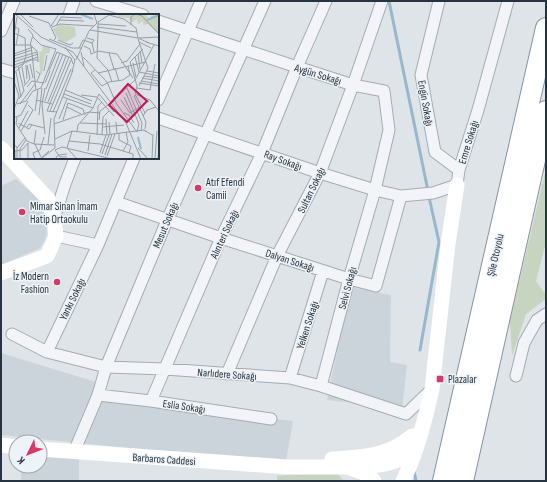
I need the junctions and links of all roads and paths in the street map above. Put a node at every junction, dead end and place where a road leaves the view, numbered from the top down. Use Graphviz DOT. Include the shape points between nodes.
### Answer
graph roads {
  1 [pos="14,1"];
  2 [pos="74,1"];
  3 [pos="96,1"];
  4 [pos="138,1"];
  5 [pos="201,1"];
  6 [pos="266,1"];
  7 [pos="326,1"];
  8 [pos="382,1"];
  9 [pos="439,1"];
  10 [pos="508,1"];
  11 [pos="69,14"];
  12 [pos="136,14"];
  13 [pos="159,21"];
  14 [pos="546,28"];
  15 [pos="1,31"];
  16 [pos="188,32"];
  17 [pos="244,49"];
  18 [pos="297,67"];
  19 [pos="1,69"];
  20 [pos="14,73"];
  21 [pos="353,84"];
  22 [pos="159,98"];
  23 [pos="546,111"];
  24 [pos="159,118"];
  25 [pos="206,134"];
  26 [pos="1,148"];
  27 [pos="262,152"];
  28 [pos="13,155"];
  29 [pos="16,159"];
  30 [pos="75,159"];
  31 [pos="134,159"];
  32 [pos="459,170"];
  33 [pos="320,173"];
  34 [pos="457,185"];
  35 [pos="375,190"];
  36 [pos="401,196"];
  37 [pos="116,202"];
  38 [pos="168,218"];
  39 [pos="54,219"];
  40 [pos="56,236"];
  41 [pos="221,238"];
  42 [pos="98,245"];
  43 [pos="277,256"];
  44 [pos="323,271"];
  45 [pos="1,273"];
  46 [pos="349,279"];
  47 [pos="546,314"];
  48 [pos="12,334"];
  49 [pos="47,352"];
  50 [pos="106,367"];
  51 [pos="165,369"];
  52 [pos="227,374"];
  53 [pos="516,376"];
  54 [pos="290,378"];
  55 [pos="321,386"];
  56 [pos="432,389"];
  57 [pos="98,395"];
  58 [pos="151,401"];
  59 [pos="271,419"];
  60 [pos="412,436"];
  61 [pos="48,450"];
  62 [pos="74,452"];
  63 [pos="379,454"];
  64 [pos="287,467"];
  65 [pos="347,467"];
  66 [pos="401,469"];
  67 [pos="374,481"];
  68 [pos="443,481"];
  69 [pos="463,481"];
  1 -- 15 [label="street"];
  2 -- 11 [label="street"];
  3 -- 12 [label="street"];
  4 -- 12 [label="street"];
  5 -- 16 [label="street"];
  6 -- 17 [label="street, Mesut Sokağı"];
  7 -- 18 [label="street, Alınteri Sokağı"];
  8 -- 21 [label="street, Sultan Sokağı"];
  9 -- 32 [label="street, Engin Sokağı" via="421,75 435,152"];
  10 -- 32 [label="street, Emre Sokağı"];
  13 -- 16 [label="street, Aygün Sokağı"];
  14 -- 68 [label="highway, Şile Otoyolu"];
  16 -- 17 [label="street, Aygün Sokağı"];
  16 -- 22 [label="street"];
  17 -- 18 [label="street, Aygün Sokağı"];
  17 -- 25 [label="street, Mesut Sokağı"];
  18 -- 21 [label="street, Aygün Sokağı"];
  18 -- 27 [label="street, Alınteri Sokağı"];
  19 -- 20 [label="street"];
  21 -- 33 [label="street, Sultan Sokağı"];
  21 -- 35 [label="street, Aygün Sokağı" via="384,91 389,130"];
  23 -- 69 [label="highway, Şile Otoyolu"];
  24 -- 25 [label="street, Ray Sokağı"];
  25 -- 27 [label="street, Ray Sokağı"];
  25 -- 38 [label="street, Mesut Sokağı"];
  26 -- 28 [label="street"];
  27 -- 33 [label="street, Ray Sokağı"];
  27 -- 41 [label="street, Alınteri Sokağı"];
  29 -- 39 [label="street" via="48,199"];
  30 -- 39 [label="street"];
  31 -- 37 [label="street, Yankı Sokağı"];
  32 -- 34 [label="street, Emre Sokağı"];
  33 -- 35 [label="street, Ray Sokağı"];
  33 -- 43 [label="street, Sultan Sokağı"];
  34 -- 36 [label="street, Ray Sokağı" via="428,193"];
  34 -- 56 [label="street, Emre Sokağı"];
  35 -- 36 [label="street, Ray Sokağı"];
  35 -- 46 [label="street, Selvi Sokağı"];
  36 -- 46 [label="street, Dalyan Sokağı" via="376,286"];
  37 -- 38 [label="street, Dalyan Sokağı"];
  37 -- 42 [label="street, Yankı Sokağı"];
  38 -- 41 [label="street, Dalyan Sokağı"];
  38 -- 50 [label="street, Mesut Sokağı"];
  39 -- 40 [label="street"];
  40 -- 42 [label="street"];
  40 -- 45 [label="street" via="47,256"];
  41 -- 43 [label="street, Dalyan Sokağı"];
  41 -- 51 [label="street, Alınteri Sokağı"];
  42 -- 49 [label="street, Yankı Sokağı"];
  43 -- 44 [label="street, Dalyan Sokağı"];
  43 -- 52 [label="street, Sultan Sokağı"];
  44 -- 46 [label="street, Dalyan Sokağı"];
  44 -- 54 [label="street, Yelken Sokağı"];
  46 -- 55 [label="street, Selvi Sokağı"];
  47 -- 53 [label="street" via="537,320 524,342"];
  48 -- 49 [label="street, Narlıdere Sokağı"];
  49 -- 50 [label="street, Narlıdere Sokağı"];
  50 -- 51 [label="street, Narlıdere Sokağı"];
  50 -- 57 [label="street, Mesut Sokağı"];
  51 -- 52 [label="street, Narlıdere Sokağı"];
  51 -- 58 [label="street, Alınteri Sokağı"];
  52 -- 54 [label="street, Narlıdere Sokağı"];
  54 -- 55 [label="street, Narlıdere Sokağı"];
  55 -- 56 [label="street, Narlıdere Sokağı" via="406,414"];
  56 -- 60 [label="street" via="421,407"];
  56 -- 66 [label="street, Emre Sokağı"];
  57 -- 58 [label="street, Eslia Sokağı"];
  57 -- 62 [label="street, Mesut Sokağı"];
  58 -- 59 [label="street, Eslia Sokağı"];
  60 -- 63 [label="street"];
  60 -- 66 [label="street"];
  61 -- 62 [label="street, Barbaros Caddesi"];
  62 -- 64 [label="street, Barbaros Caddesi"];
  63 -- 64 [label="street" via="302,462"];
  63 -- 66 [label="street"];
  64 -- 65 [label="street, Barbaros Caddesi"];
  65 -- 66 [label="street, Barbaros Caddesi"];
  65 -- 67 [label="street" via="367,474"];
}
